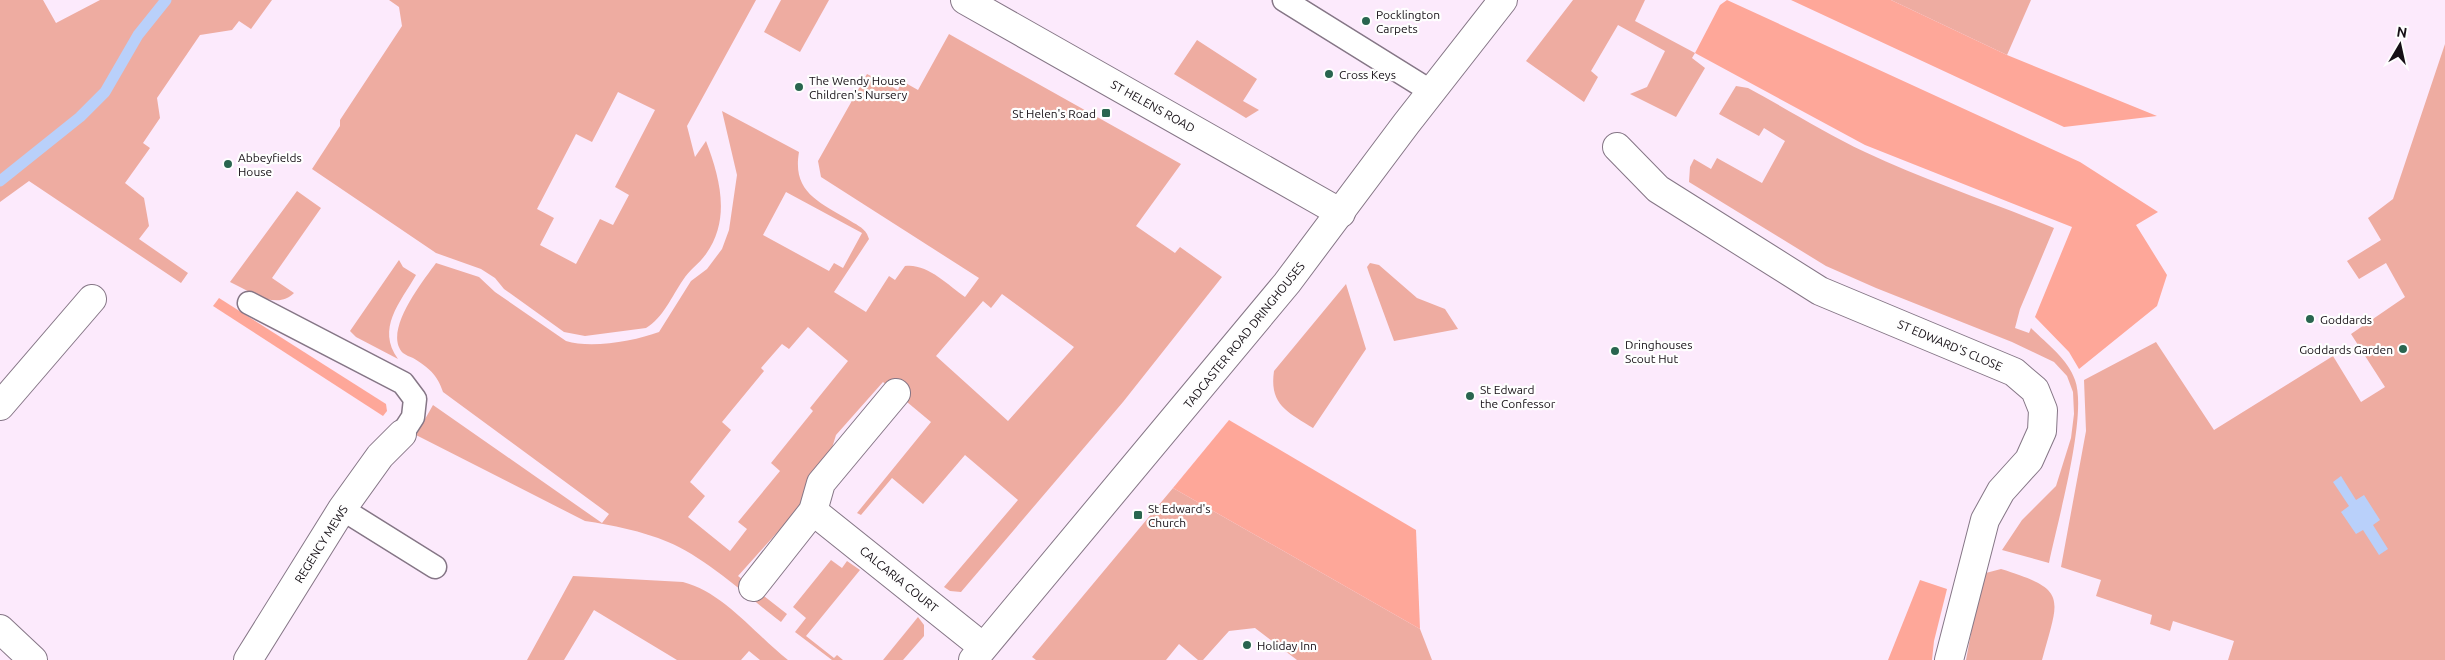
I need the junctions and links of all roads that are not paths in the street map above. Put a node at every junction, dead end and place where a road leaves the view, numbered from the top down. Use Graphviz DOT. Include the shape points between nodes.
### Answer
graph roads {
  1 [pos="965,0"];
  2 [pos="1284,0"];
  3 [pos="1494,3"];
  4 [pos="1432,92"];
  5 [pos="1617,147"];
  6 [pos="1341,213"];
  7 [pos="92,299"];
  8 [pos="249,303"];
  9 [pos="896,392"];
  10 [pos="0,406"];
  11 [pos="402,434"];
  12 [pos="342,509"];
  13 [pos="814,511"];
  14 [pos="435,567"];
  15 [pos="753,587"];
  16 [pos="0,629"];
  17 [pos="978,653"];
  18 [pos="34,660"];
  19 [pos="248,660"];
  20 [pos="1949,660"];
  1 -- 6 [label="street, ST HELENS ROAD"];
  2 -- 4 [label="lane"];
  3 -- 4 [label="street, TADCASTER ROAD DRINGHOUSES"];
  4 -- 6 [label="street, TADCASTER ROAD DRINGHOUSES"];
  5 -- 20 [label="street, ST EDWARD'S CLOSE" via="1658,189 1820,291 2006,368 2035,390 2043,410 2042,431 2029,460 2001,491 1985,520"];
  6 -- 17 [label="street, TADCASTER ROAD DRINGHOUSES" via="1204,384"];
  7 -- 10 [label="street"];
  8 -- 11 [label="lane" via="404,383 415,399 413,417"];
  9 -- 13 [label="street" via="821,483"];
  11 -- 12 [label="street, REGENCY MEWS" via="380,456"];
  12 -- 14 [label="lane"];
  12 -- 19 [label="street, REGENCY MEWS"];
  13 -- 15 [label="street"];
  13 -- 17 [label="street, CALCARIA COURT"];
  16 -- 18 [label="street"];
}
